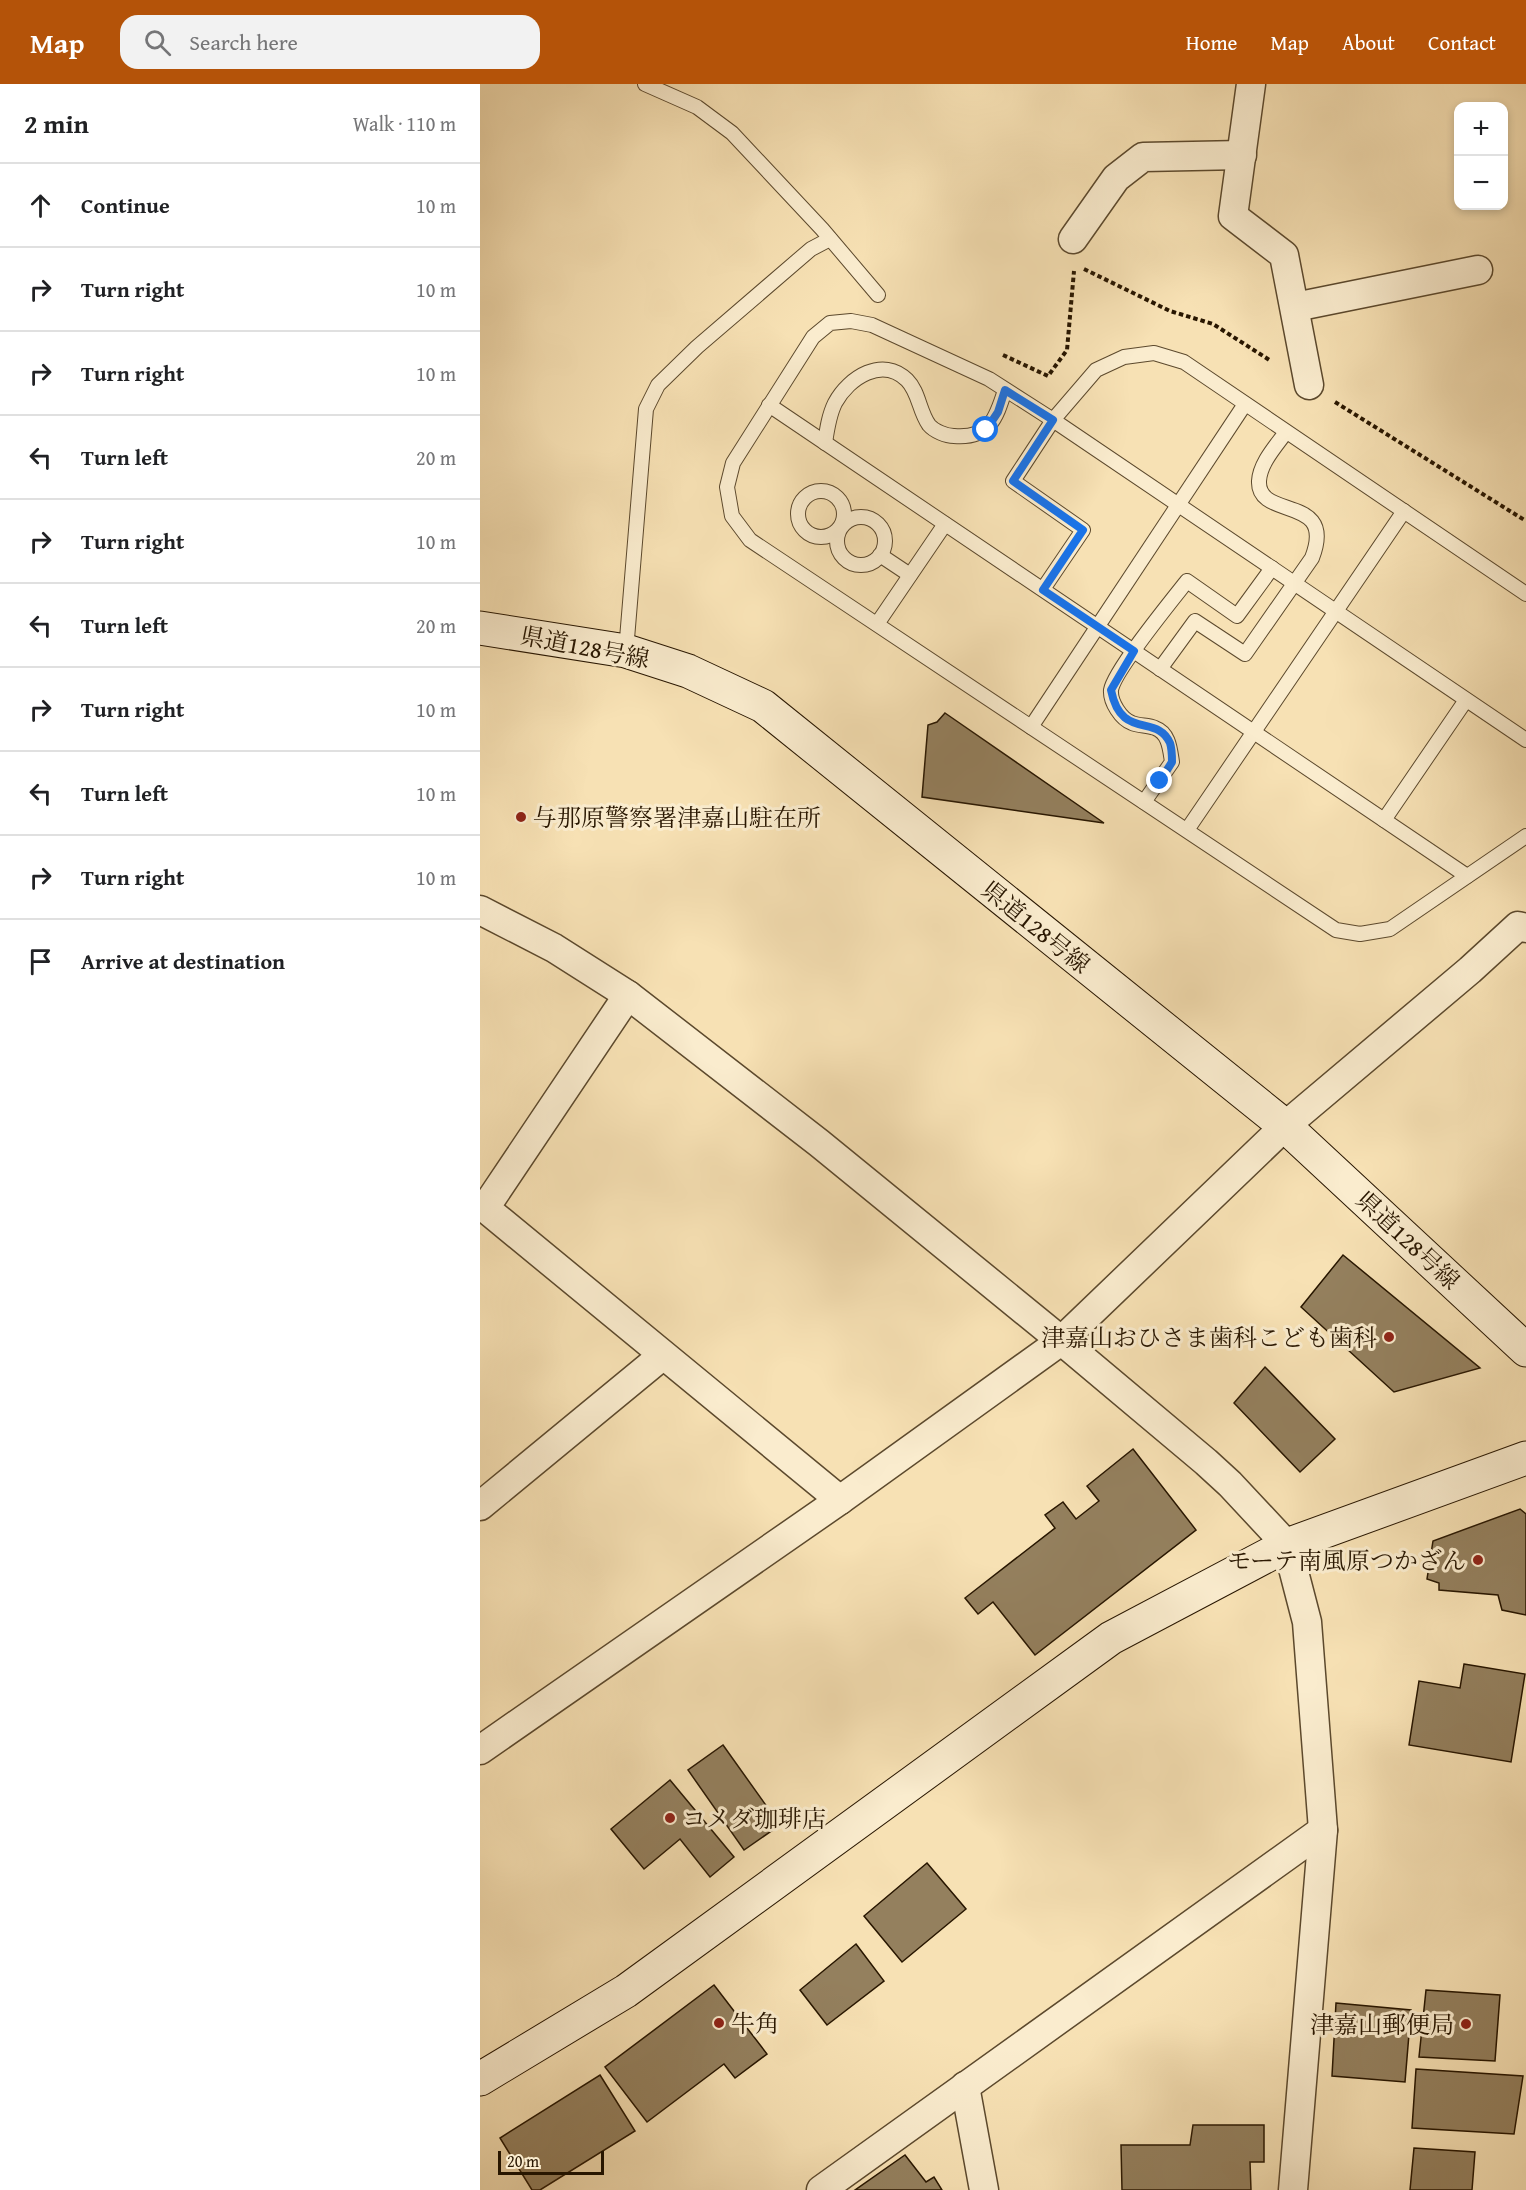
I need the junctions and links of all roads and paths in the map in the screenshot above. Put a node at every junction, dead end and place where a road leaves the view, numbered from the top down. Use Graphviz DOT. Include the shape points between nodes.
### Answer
graph roads {
  1 [pos="645,84"];
  2 [pos="1251,84"];
  3 [pos="1242,155"];
  4 [pos="1073,238"];
  5 [pos="830,239"];
  6 [pos="1478,270"];
  7 [pos="878,295"];
  8 [pos="1295,307"];
  9 [pos="1310,385"];
  10 [pos="1005,390"];
  11 [pos="1245,404"];
  12 [pos="769,405"];
  13 [pos="1053,420"];
  14 [pos="1286,432"];
  15 [pos="825,443"];
  16 [pos="1178,504"];
  17 [pos="1404,511"];
  18 [pos="945,524"];
  19 [pos="880,555"];
  20 [pos="1272,568"];
  21 [pos="910,575"];
  22 [pos="1294,584"];
  23 [pos="1043,590"];
  24 [pos="1526,594"];
  25 [pos="1335,611"];
  26 [pos="877,624"];
  27 [pos="1097,626"];
  28 [pos="480,628"];
  29 [pos="626,651"];
  30 [pos="1134,651"];
  31 [pos="1160,669"];
  32 [pos="1466,700"];
  33 [pos="1031,727"];
  34 [pos="1254,732"];
  35 [pos="1526,740"];
  36 [pos="1144,802"];
  37 [pos="1384,820"];
  38 [pos="1187,830"];
  39 [pos="1525,839"];
  40 [pos="1467,876"];
  41 [pos="480,910"];
  42 [pos="1526,927"];
  43 [pos="628,995"];
  44 [pos="1285,1126"];
  45 [pos="482,1210"];
  46 [pos="1061,1341"];
  47 [pos="1526,1350"];
  48 [pos="662,1356"];
  49 [pos="1526,1458"];
  50 [pos="840,1500"];
  51 [pos="480,1506"];
  52 [pos="1287,1545"];
  53 [pos="480,1750"];
  54 [pos="1323,1830"];
  55 [pos="480,2079"];
  56 [pos="965,2086"];
  57 [pos="821,2190"];
  58 [pos="984,2190"];
  59 [pos="1293,2190"];
  1 -- 5 [label="lane" via="697,106 732,133"];
  2 -- 3 [label="street"];
  3 -- 4 [label="street" via="1143,157 1116,178"];
  3 -- 8 [label="street" via="1233,216 1284,255"];
  5 -- 7 [label="lane"];
  5 -- 29 [label="lane" via="811,249 657,385 646,409"];
  6 -- 8 [label="street"];
  8 -- 9 [label="street"];
  10 -- 12 [label="lane" via="872,325 830,322 813,337"];
  10 -- 13 [label="lane"];
  10 -- 15 [label="lane" via="998,412 986,430 968,437 948,436 931,428 909,382 897,371 878,369 860,375 845,389 829,420"];
  11 -- 13 [label="lane" via="1184,362 1154,353 1124,357 1096,370"];
  11 -- 14 [label="lane"];
  11 -- 16 [label="lane"];
  12 -- 15 [label="lane"];
  12 -- 26 [label="lane" via="733,463 727,487 732,516 750,540"];
  13 -- 16 [label="lane"];
  13 -- 23 [label="lane" via="1013,481 1083,530"];
  14 -- 17 [label="lane"];
  14 -- 22 [label="lane" via="1265,463 1259,481 1263,495 1274,505 1306,514 1315,526 1318,544"];
  15 -- 18 [label="lane"];
  16 -- 20 [label="lane"];
  16 -- 27 [label="lane"];
  17 -- 24 [label="lane"];
  17 -- 25 [label="lane"];
  18 -- 21 [label="lane"];
  18 -- 23 [label="lane"];
  19 -- 19 [label="lane" via="868,564 846,560 837,548 841,526 855,517 872,519 885,539"];
  19 -- 21 [label="lane"];
  20 -- 22 [label="lane"];
  20 -- 30 [label="lane" via="1237,616 1187,581"];
  21 -- 26 [label="lane"];
  22 -- 25 [label="lane"];
  22 -- 31 [label="lane" via="1245,654 1195,621"];
  23 -- 27 [label="lane"];
  25 -- 32 [label="lane"];
  25 -- 34 [label="lane"];
  26 -- 33 [label="lane"];
  27 -- 30 [label="lane"];
  27 -- 33 [label="lane"];
  28 -- 29 [label="main road, 県道128号線"];
  29 -- 44 [label="main road, 県道128号線" via="688,671 763,706"];
  30 -- 31 [label="lane"];
  30 -- 36 [label="lane" via="1111,690 1114,707 1130,723 1156,728 1169,742 1172,762"];
  31 -- 34 [label="lane"];
  32 -- 35 [label="lane"];
  32 -- 37 [label="lane"];
  33 -- 36 [label="lane"];
  34 -- 37 [label="lane"];
  34 -- 38 [label="lane"];
  36 -- 38 [label="lane"];
  37 -- 40 [label="lane"];
  38 -- 40 [label="lane" via="1336,930 1360,933 1390,929"];
  39 -- 40 [label="lane"];
  41 -- 43 [label="street" via="555,948"];
  42 -- 44 [label="street" via="1518,926"];
  43 -- 45 [label="street"];
  43 -- 46 [label="street" via="827,1150"];
  44 -- 46 [label="street"];
  44 -- 47 [label="main road, 県道128号線"];
  45 -- 48 [label="street"];
  46 -- 50 [label="street"];
  46 -- 52 [label="street" via="1230,1484"];
  48 -- 50 [label="street"];
  48 -- 51 [label="street"];
  49 -- 52 [label="main road"];
  50 -- 53 [label="street"];
  52 -- 54 [label="street" via="1308,1622"];
  52 -- 55 [label="main road" via="1111,1638 626,1992"];
  54 -- 56 [label="street"];
  54 -- 59 [label="street"];
  56 -- 57 [label="street"];
  56 -- 58 [label="street"];
}
